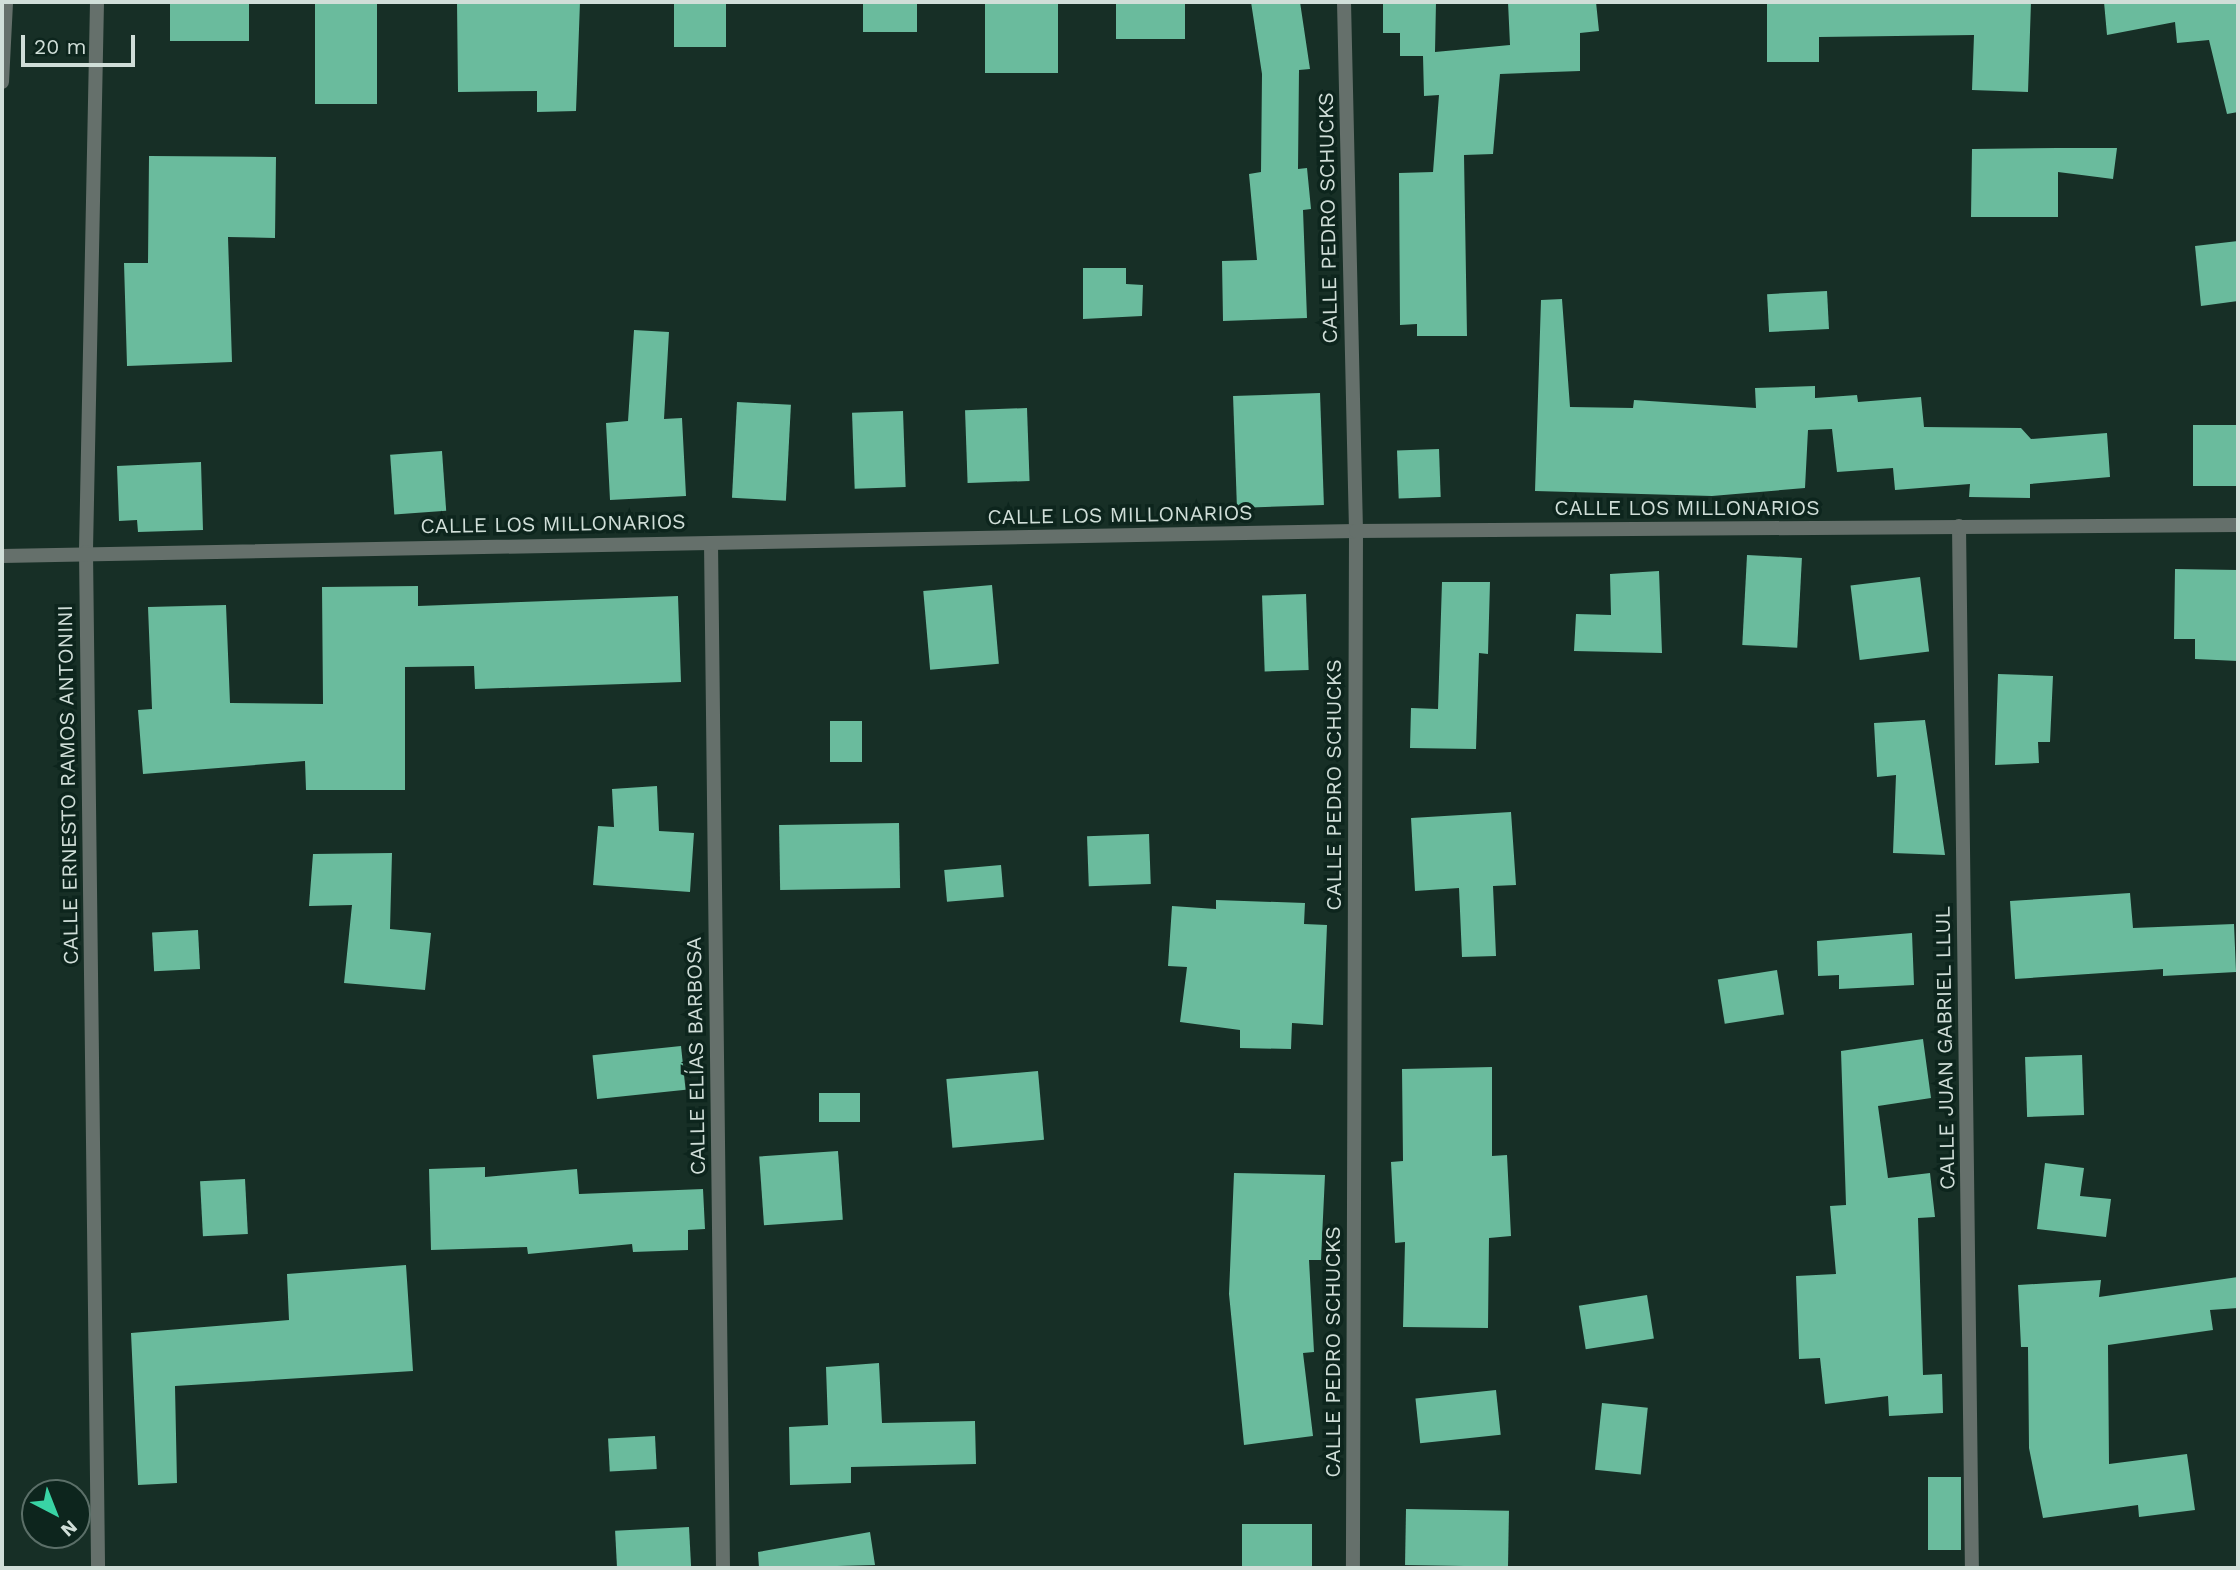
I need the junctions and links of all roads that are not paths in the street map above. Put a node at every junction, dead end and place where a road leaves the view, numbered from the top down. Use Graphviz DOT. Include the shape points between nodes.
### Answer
graph roads {
  1 [pos="6,2"];
  2 [pos="97,2"];
  3 [pos="1344,2"];
  4 [pos="2,82"];
  5 [pos="2238,525"];
  6 [pos="1959,526"];
  7 [pos="1356,531"];
  8 [pos="711,543"];
  9 [pos="86,552"];
  10 [pos="2,556"];
  11 [pos="99,1568"];
  12 [pos="723,1568"];
  13 [pos="1353,1568"];
  14 [pos="1972,1568"];
  1 -- 4 [label="street"];
  2 -- 9 [label="street, CALLE ERNESTO RAMOS ANTONINI"];
  3 -- 7 [label="street, CALLE PEDRO SCHUCKS"];
  5 -- 6 [label="street, CALLE LOS MILLONARIOS"];
  6 -- 7 [label="street, CALLE LOS MILLONARIOS"];
  6 -- 14 [label="street, CALLE JUAN GABRIEL LLUL"];
  7 -- 8 [label="street, CALLE LOS MILLONARIOS"];
  7 -- 13 [label="street, CALLE PEDRO SCHUCKS"];
  8 -- 9 [label="street, CALLE LOS MILLONARIOS"];
  8 -- 12 [label="street, CALLE ELÍAS BARBOSA"];
  9 -- 10 [label="street, CALLE LOS MILLONARIOS"];
  9 -- 11 [label="street, CALLE ERNESTO RAMOS ANTONINI"];
}
